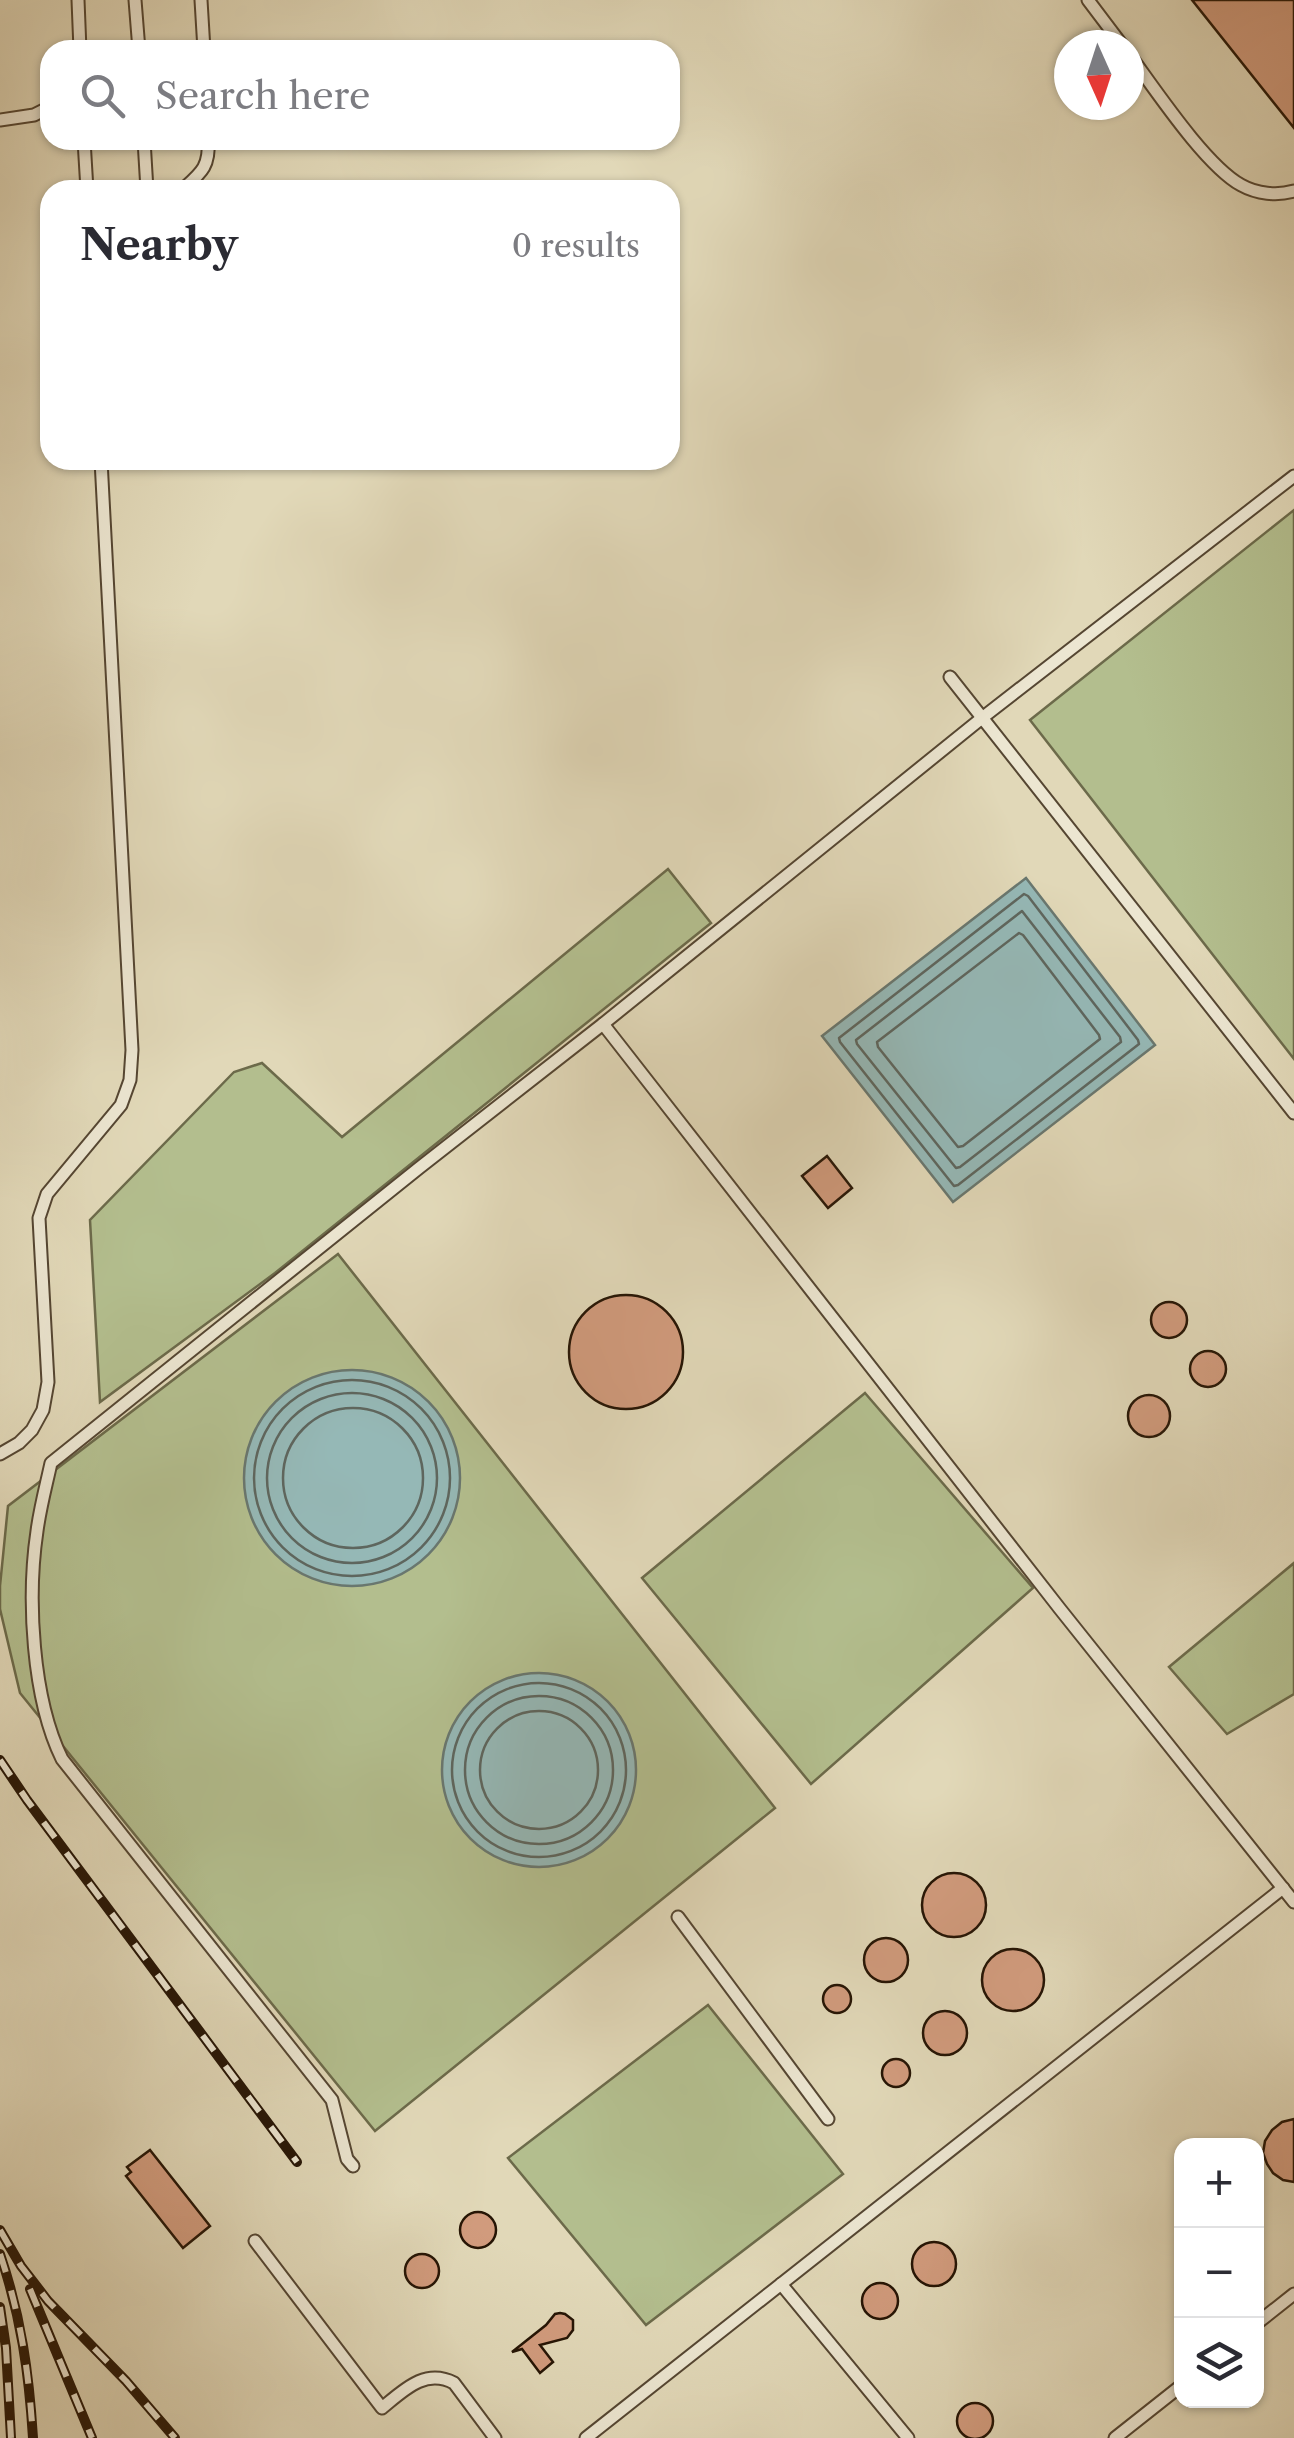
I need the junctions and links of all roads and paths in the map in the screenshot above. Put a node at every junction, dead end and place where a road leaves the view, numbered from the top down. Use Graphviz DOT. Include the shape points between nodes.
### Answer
graph roads {
  1 [pos="78,0"];
  2 [pos="135,0"];
  3 [pos="201,0"];
  4 [pos="1088,0"];
  5 [pos="1111,30"];
  6 [pos="80,40"];
  7 [pos="137,40"];
  8 [pos="203,40"];
  9 [pos="1144,74"];
  10 [pos="40,113"];
  11 [pos="0,120"];
  12 [pos="84,150"];
  13 [pos="145,150"];
  14 [pos="209,150"];
  15 [pos="86,180"];
  16 [pos="147,180"];
  17 [pos="194,180"];
  18 [pos="1294,191"];
  19 [pos="102,470"];
  20 [pos="1294,476"];
  21 [pos="950,677"];
  22 [pos="982,718"];
  23 [pos="603,1024"];
  24 [pos="1294,1113"];
  25 [pos="0,1454"];
  26 [pos="1283,1888"];
  27 [pos="1294,1902"];
  28 [pos="678,1917"];
  29 [pos="828,2120"];
  30 [pos="353,2166"];
  31 [pos="254,2241"];
  32 [pos="782,2284"];
  33 [pos="1294,2294"];
  34 [pos="1264,2318"];
  35 [pos="1174,2390"];
  36 [pos="495,2438"];
  37 [pos="586,2438"];
  38 [pos="908,2438"];
  39 [pos="1115,2438"];
  1 -- 6 [label="lane"];
  2 -- 7 [label="lane"];
  3 -- 8 [label="lane"];
  4 -- 5 [label="lane"];
  9 -- 18 [label="lane" via="1238,184 1266,193"];
  10 -- 11 [label="lane"];
  12 -- 15 [label="lane"];
  13 -- 16 [label="lane"];
  14 -- 17 [label="lane" via="204,171"];
  19 -- 25 [label="lane" via="130,1080 120,1105 48,1194 40,1218 46,1396 32,1430"];
  20 -- 22 [label="lane"];
  21 -- 22 [label="lane"];
  22 -- 23 [label="lane"];
  22 -- 24 [label="lane"];
  23 -- 26 [label="lane"];
  23 -- 30 [label="lane" via="51,1463 33,1574 41,1696 53,1741 332,2100"];
  26 -- 27 [label="lane"];
  26 -- 32 [label="lane"];
  28 -- 29 [label="lane"];
  31 -- 36 [label="lane" via="382,2408 424,2377 444,2378"];
  32 -- 37 [label="lane"];
  32 -- 38 [label="lane"];
  33 -- 34 [label="lane"];
  35 -- 39 [label="lane"];
}
